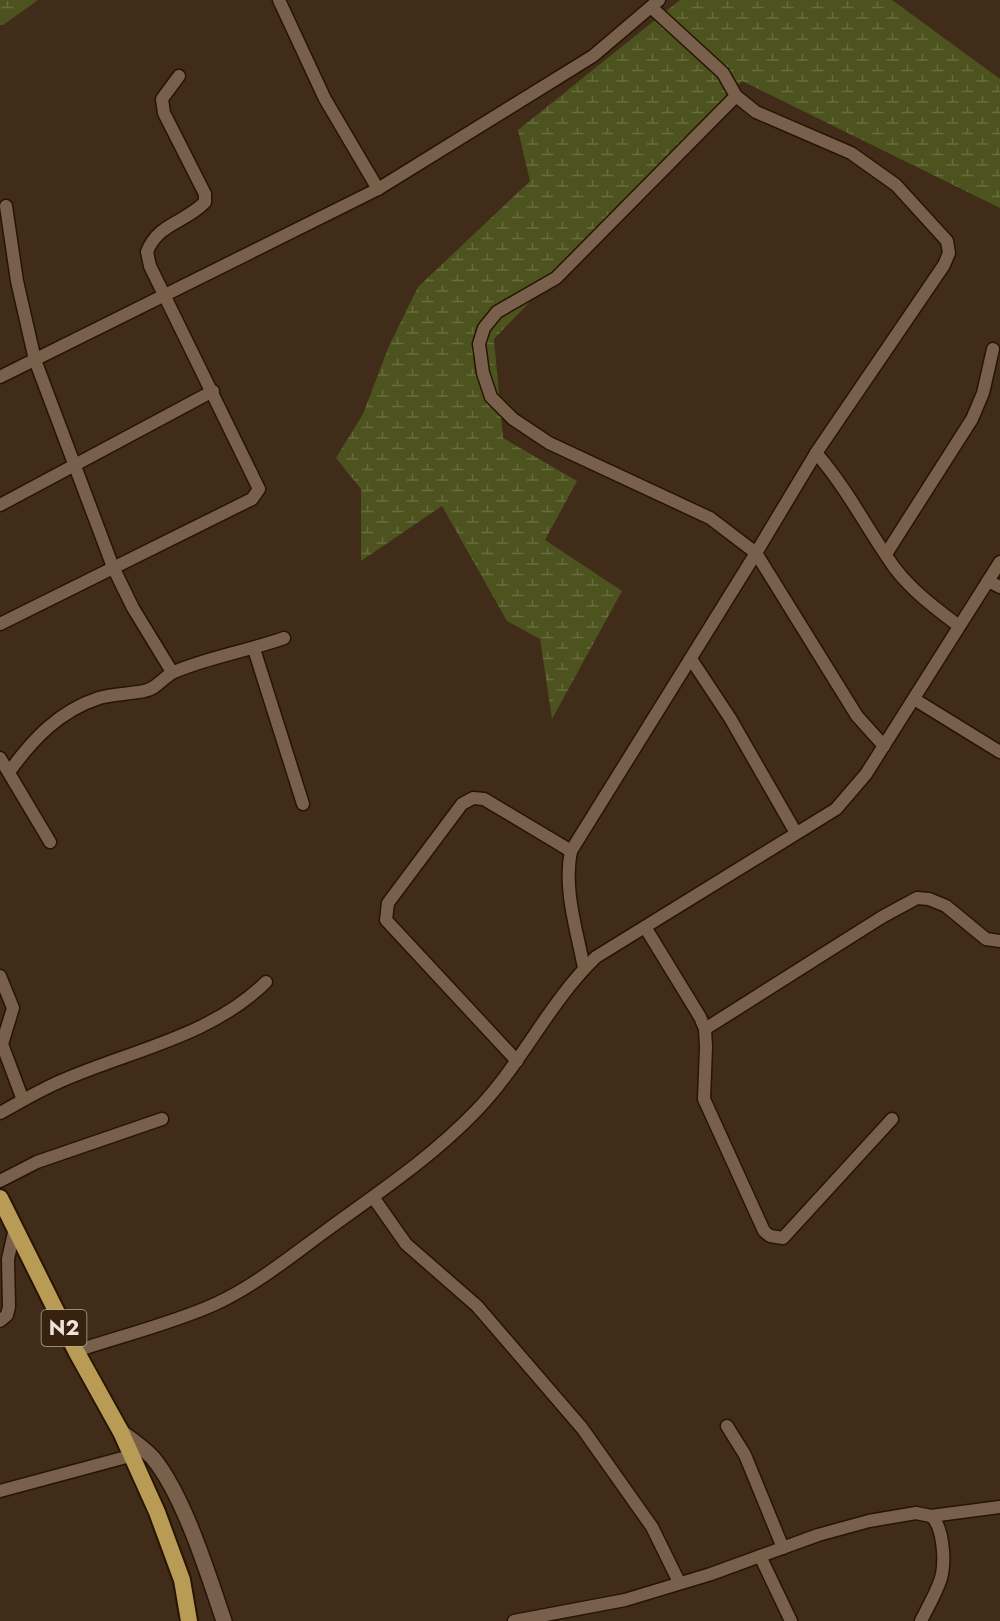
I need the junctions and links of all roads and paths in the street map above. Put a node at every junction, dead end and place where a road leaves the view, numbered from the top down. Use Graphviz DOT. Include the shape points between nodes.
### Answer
graph roads {
  1 [pos="279,0"];
  2 [pos="655,3"];
  3 [pos="179,76"];
  4 [pos="736,96"];
  5 [pos="378,189"];
  6 [pos="6,206"];
  7 [pos="166,296"];
  8 [pos="993,349"];
  9 [pos="35,360"];
  10 [pos="0,377"];
  11 [pos="213,391"];
  12 [pos="816,453"];
  13 [pos="76,465"];
  14 [pos="0,505"];
  15 [pos="756,553"];
  16 [pos="886,554"];
  17 [pos="1000,562"];
  18 [pos="113,567"];
  19 [pos="988,581"];
  20 [pos="1000,587"];
  21 [pos="0,624"];
  22 [pos="959,626"];
  23 [pos="284,638"];
  24 [pos="254,649"];
  25 [pos="690,660"];
  26 [pos="172,672"];
  27 [pos="914,699"];
  28 [pos="884,746"];
  29 [pos="1000,752"];
  30 [pos="0,758"];
  31 [pos="9,772"];
  32 [pos="303,804"];
  33 [pos="796,833"];
  34 [pos="50,842"];
  35 [pos="571,851"];
  36 [pos="645,927"];
  37 [pos="1000,941"];
  38 [pos="584,968"];
  39 [pos="0,976"];
  40 [pos="266,982"];
  41 [pos="705,1029"];
  42 [pos="517,1061"];
  43 [pos="22,1100"];
  44 [pos="0,1113"];
  45 [pos="162,1119"];
  46 [pos="892,1119"];
  47 [pos="0,1180"];
  48 [pos="373,1197"];
  49 [pos="0,1198"];
  50 [pos="15,1228"];
  51 [pos="0,1322"];
  52 [pos="76,1351"];
  53 [pos="727,1426"];
  54 [pos="120,1432"];
  55 [pos="130,1456"];
  56 [pos="0,1491"];
  57 [pos="1000,1507"];
  58 [pos="931,1516"];
  59 [pos="783,1548"];
  60 [pos="760,1556"];
  61 [pos="679,1582"];
  62 [pos="189,1621"];
  63 [pos="224,1621"];
  64 [pos="514,1621"];
  65 [pos="791,1621"];
  66 [pos="921,1621"];
  1 -- 5 [label="street" via="325,99"];
  2 -- 4 [label="street" via="723,73"];
  2 -- 5 [label="street" via="585,62"];
  3 -- 7 [label="street" via="162,99 164,113 205,194 205,202 158,232 151,241 147,252 150,266"];
  4 -- 12 [label="street" via="756,112 851,153 896,184 947,240 949,253 944,265"];
  4 -- 15 [label="street" via="556,278 497,312 484,328 479,344 491,397 513,419 549,443 710,518"];
  5 -- 7 [label="street"];
  6 -- 9 [label="street" via="17,281"];
  7 -- 9 [label="street"];
  7 -- 11 [label="street"];
  8 -- 16 [label="street" via="983,393 972,419"];
  9 -- 10 [label="street"];
  9 -- 13 [label="street"];
  11 -- 13 [label="street"];
  11 -- 18 [label="street" via="259,489 257,493 252,499"];
  12 -- 15 [label="street"];
  12 -- 16 [label="street" via="840,480"];
  13 -- 14 [label="street"];
  13 -- 18 [label="street"];
  15 -- 25 [label="street"];
  15 -- 28 [label="street" via="857,716"];
  16 -- 22 [label="street" via="928,602"];
  17 -- 19 [label="street"];
  18 -- 21 [label="street"];
  18 -- 26 [label="street"];
  19 -- 20 [label="street"];
  19 -- 22 [label="street"];
  22 -- 27 [label="street"];
  23 -- 24 [label="street"];
  24 -- 26 [label="street"];
  24 -- 32 [label="street"];
  25 -- 33 [label="street" via="730,718"];
  25 -- 35 [label="street"];
  26 -- 31 [label="street" via="155,687 99,698 57,719 31,742"];
  27 -- 28 [label="street"];
  27 -- 29 [label="street"];
  28 -- 33 [label="street" via="836,808"];
  30 -- 31 [label="street"];
  31 -- 34 [label="street"];
  33 -- 36 [label="street"];
  35 -- 38 [label="street" via="570,896"];
  35 -- 42 [label="street" via="484,799 473,798 462,804 385,912 386,920"];
  36 -- 38 [label="street"];
  36 -- 41 [label="street"];
  37 -- 41 [label="street" via="986,939 946,906 929,898 916,898"];
  38 -- 42 [label="street"];
  39 -- 43 [label="street" via="13,1008 2,1044"];
  40 -- 43 [label="street" via="246,1001 177,1038 61,1080"];
  41 -- 46 [label="street" via="707,1110 727,1144 764,1231 770,1236 783,1238"];
  42 -- 48 [label="street" via="447,1139"];
  43 -- 44 [label="street"];
  45 -- 47 [label="street" via="37,1162"];
  48 -- 52 [label="street" via="247,1287 213,1305"];
  48 -- 61 [label="street" via="406,1244 477,1306 582,1428 652,1527"];
  49 -- 50 [label="highway, N2"];
  50 -- 51 [label="street" via="8,1259 9,1307"];
  50 -- 52 [label="highway, N2"];
  52 -- 54 [label="highway, N2"];
  53 -- 59 [label="street" via="745,1455"];
  54 -- 55 [label="highway, N2"];
  54 -- 63 [label="street" via="152,1456 165,1474 204,1562"];
  55 -- 56 [label="street"];
  55 -- 62 [label="highway, N2" via="157,1512 182,1580"];
  57 -- 58 [label="street"];
  58 -- 59 [label="street" via="916,1513 869,1521"];
  58 -- 66 [label="street" via="941,1530 942,1574"];
  59 -- 60 [label="street"];
  60 -- 61 [label="street"];
  60 -- 65 [label="street"];
  61 -- 64 [label="street" via="625,1600"];
}
